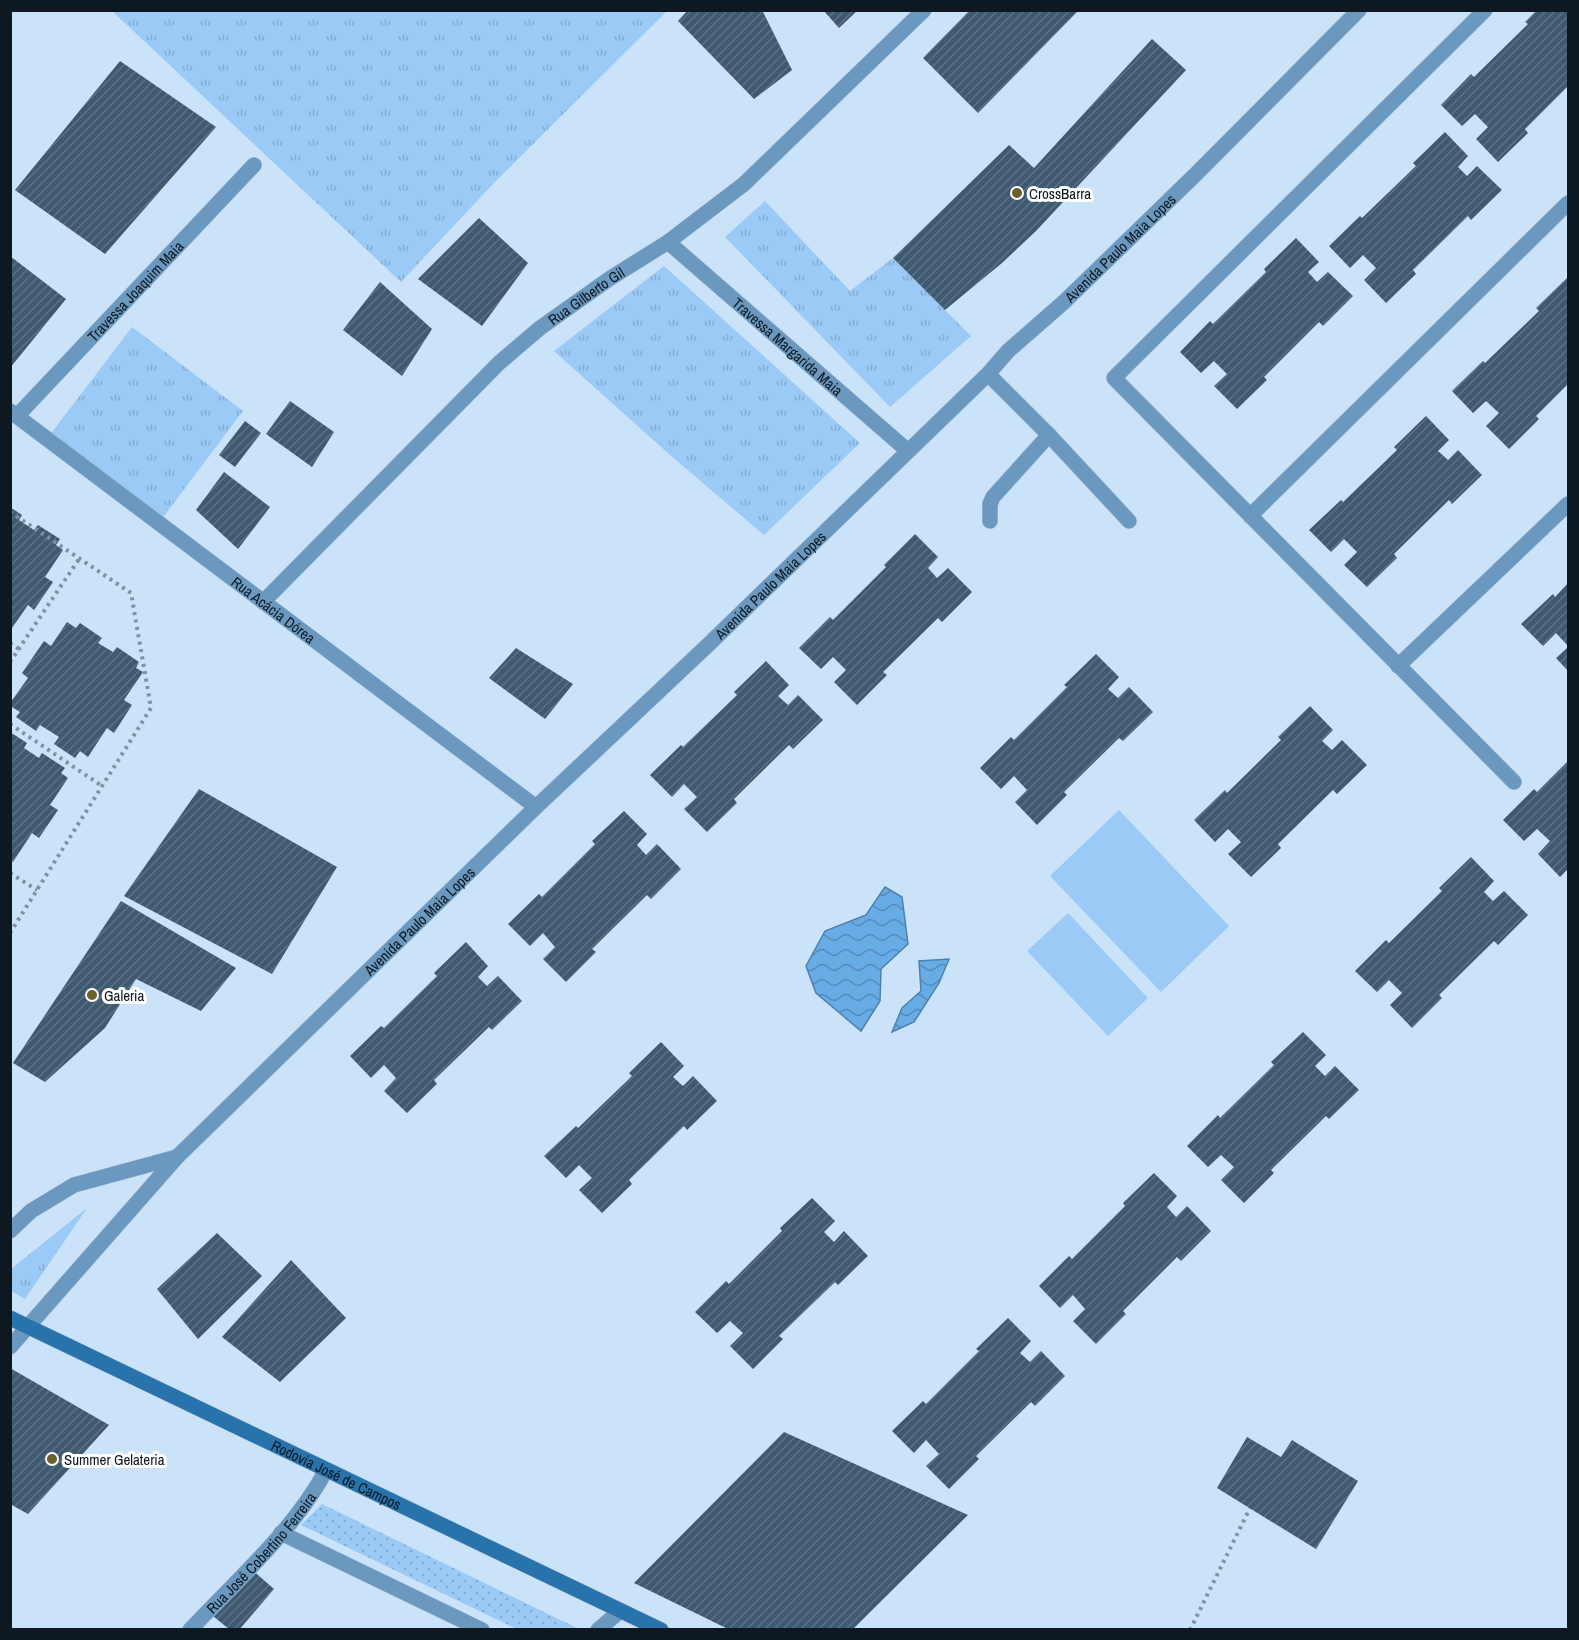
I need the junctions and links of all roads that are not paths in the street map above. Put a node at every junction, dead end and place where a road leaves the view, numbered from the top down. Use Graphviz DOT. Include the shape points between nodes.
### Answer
graph roads {
  1 [pos="924,10"];
  2 [pos="1485,10"];
  3 [pos="1355,12"];
  4 [pos="254,165"];
  5 [pos="1569,203"];
  6 [pos="668,242"];
  7 [pos="988,374"];
  8 [pos="14,413"];
  9 [pos="1049,435"];
  10 [pos="908,451"];
  11 [pos="1569,504"];
  12 [pos="1250,516"];
  13 [pos="990,521"];
  14 [pos="1129,521"];
  15 [pos="263,602"];
  16 [pos="1398,666"];
  17 [pos="1514,782"];
  18 [pos="536,807"];
  19 [pos="177,1157"];
  20 [pos="10,1230"];
  21 [pos="10,1318"];
  22 [pos="28,1326"];
  23 [pos="10,1347"];
  24 [pos="326,1470"];
  25 [pos="281,1533"];
  26 [pos="620,1611"];
  27 [pos="190,1629"];
  28 [pos="482,1629"];
  29 [pos="598,1629"];
  30 [pos="661,1629"];
  1 -- 6 [label="street, Rua Gilberto Gil" via="744,184"];
  2 -- 12 [label="street" via="1114,378"];
  3 -- 7 [label="street, Avenida Paulo Maia Lopes" via="1195,176"];
  4 -- 8 [label="street, Travessa Joaquim Maia"];
  5 -- 12 [label="street"];
  6 -- 10 [label="street, Travessa Margarida Maia"];
  6 -- 15 [label="street, Rua Gilberto Gil" via="540,328 499,363"];
  7 -- 9 [label="street"];
  7 -- 10 [label="street, Avenida Paulo Maia Lopes"];
  8 -- 15 [label="street, Rua Acácia Dórea"];
  9 -- 13 [label="street" via="993,497"];
  9 -- 14 [label="street"];
  10 -- 18 [label="street, Avenida Paulo Maia Lopes"];
  11 -- 16 [label="street"];
  12 -- 16 [label="street"];
  15 -- 18 [label="street, Rua Acácia Dórea"];
  16 -- 17 [label="street"];
  18 -- 19 [label="street, Avenida Paulo Maia Lopes"];
  19 -- 20 [label="street, Avenida Paulo Maia Lopes" via="74,1185"];
  19 -- 22 [label="street, Avenida Paulo Maia Lopes"];
  21 -- 22 [label="main road, Rodovia José de Campos"];
  22 -- 23 [label="street, Avenida Paulo Maia Lopes"];
  22 -- 24 [label="main road, Rodovia José de Campos"];
  24 -- 25 [label="street, Rua José Cobertino Ferreira" via="314,1494"];
  24 -- 26 [label="main road, Rodovia José de Campos"];
  25 -- 27 [label="street, Rua José Cobertino Ferreira"];
  25 -- 28 [label="street"];
  26 -- 29 [label="street"];
  26 -- 30 [label="main road, Rodovia José de Campos"];
}
